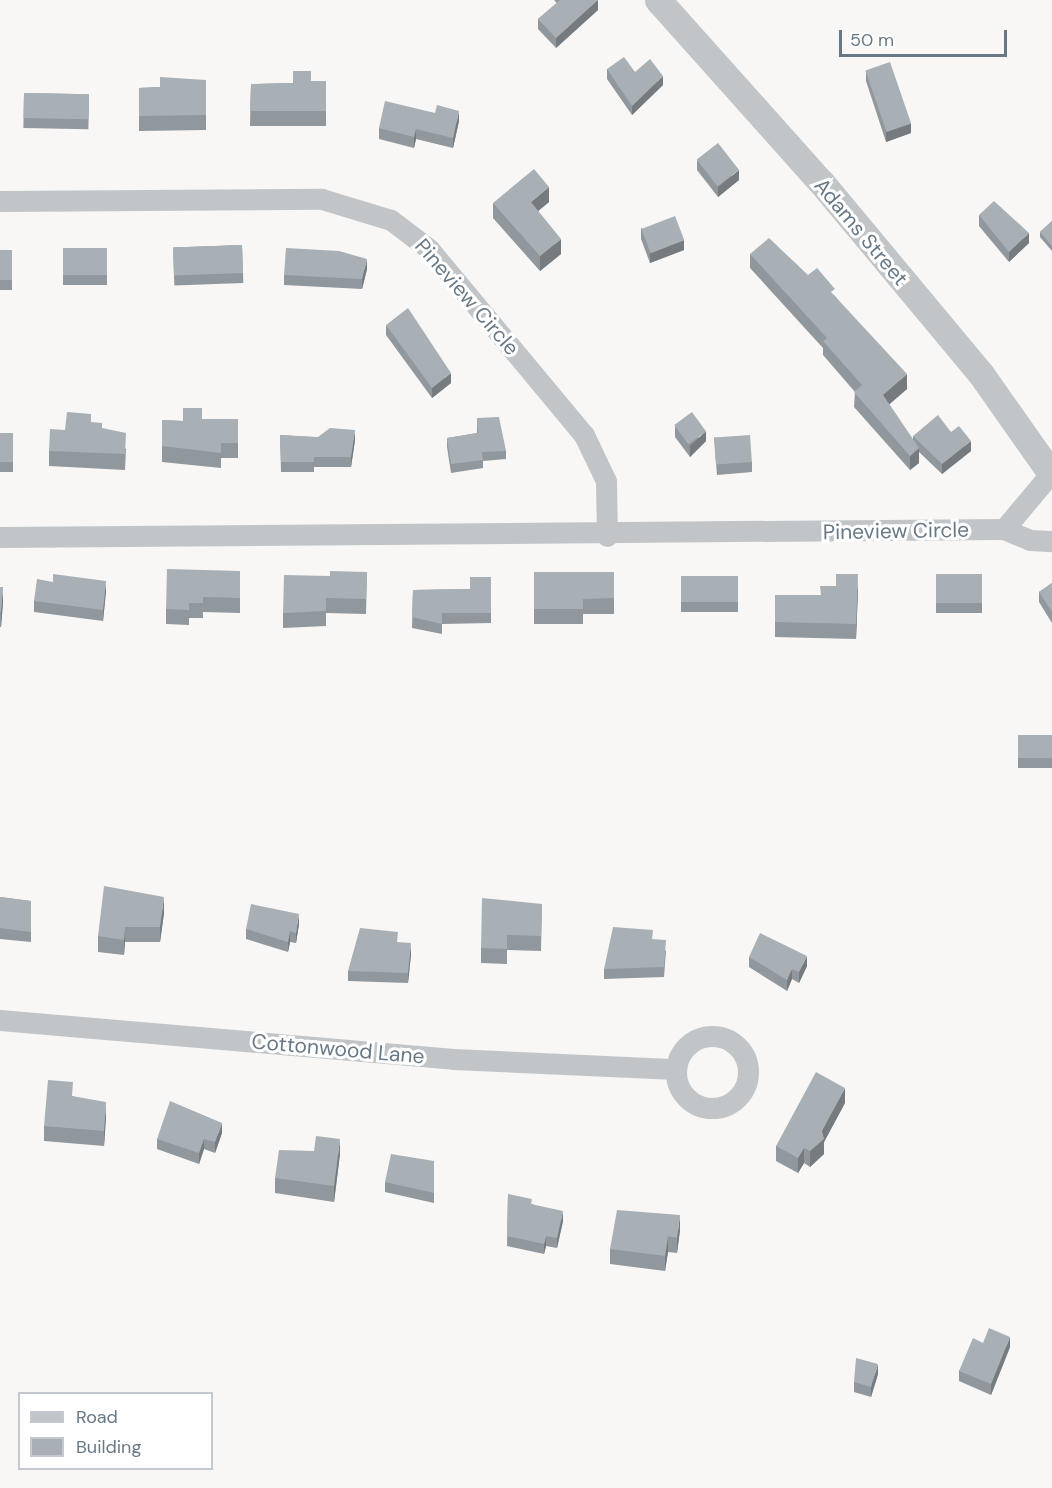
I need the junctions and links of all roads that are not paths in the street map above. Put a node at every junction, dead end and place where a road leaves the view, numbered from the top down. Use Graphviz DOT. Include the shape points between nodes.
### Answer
graph roads {
  1 [pos="658,0"];
  2 [pos="0,201"];
  3 [pos="1052,474"];
  4 [pos="1004,529"];
  5 [pos="607,536"];
  6 [pos="0,537"];
  7 [pos="1052,541"];
  8 [pos="0,1020"];
  9 [pos="676,1069"];
  1 -- 3 [label="street, Adams Street" via="821,182 981,374"];
  2 -- 5 [label="street, Pineview Circle" via="322,199 391,220 429,249 584,435 606,481"];
  3 -- 4 [label="street"];
  4 -- 5 [label="street, Pineview Circle"];
  4 -- 7 [label="street, Pineview Circle" via="1029,540"];
  5 -- 6 [label="street, Pineview Circle"];
  8 -- 9 [label="street, Cottonwood Lane" via="453,1059"];
}
